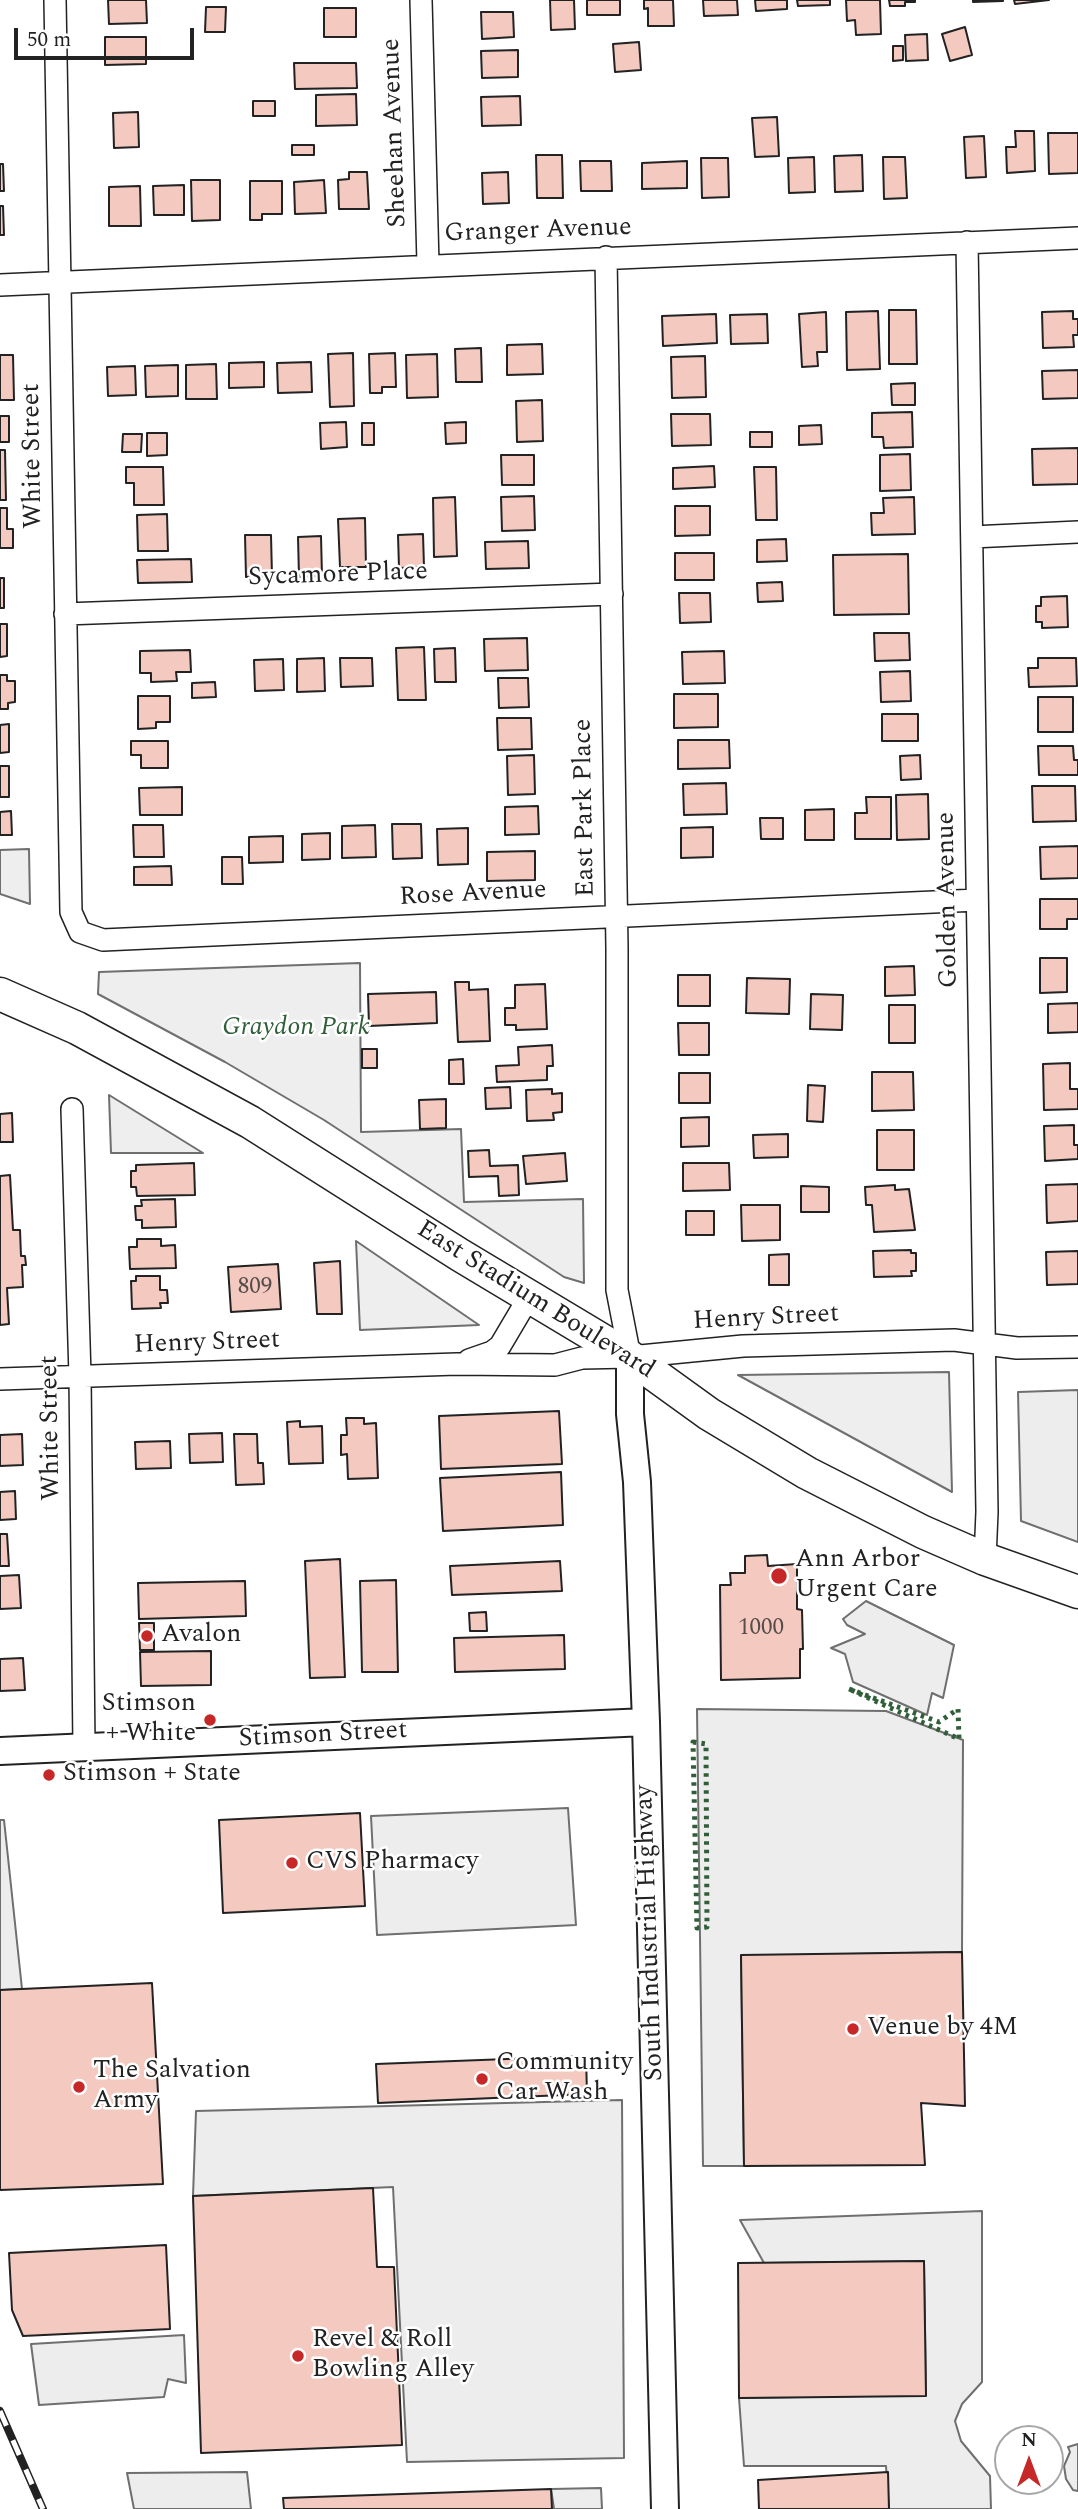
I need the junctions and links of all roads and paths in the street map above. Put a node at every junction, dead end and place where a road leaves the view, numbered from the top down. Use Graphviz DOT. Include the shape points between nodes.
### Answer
graph roads {
  1 [pos="55,0"];
  2 [pos="421,0"];
  3 [pos="1078,238"];
  4 [pos="967,242"];
  5 [pos="606,257"];
  6 [pos="428,264"];
  7 [pos="60,282"];
  8 [pos="0,285"];
  9 [pos="1078,532"];
  10 [pos="972,537"];
  11 [pos="612,594"];
  12 [pos="65,614"];
  13 [pos="976,900"];
  14 [pos="71,912"];
  15 [pos="616,916"];
  16 [pos="0,994"];
  17 [pos="72,1109"];
  18 [pos="529,1297"];
  19 [pos="984,1344"];
  20 [pos="1078,1347"];
  21 [pos="630,1357"];
  22 [pos="457,1364"];
  23 [pos="80,1376"];
  24 [pos="0,1379"];
  25 [pos="985,1559"];
  26 [pos="1078,1592"];
  27 [pos="646,1722"];
  28 [pos="83,1747"];
  29 [pos="0,1751"];
  30 [pos="665,2509"];
  1 -- 7 [label="street, White Street"];
  2 -- 6 [label="street, Sheehan Avenue"];
  3 -- 4 [label="street, Granger Avenue"];
  4 -- 5 [label="street, Granger Avenue"];
  4 -- 10 [label="street, Golden Avenue"];
  5 -- 6 [label="street, Granger Avenue"];
  5 -- 11 [label="street, East Park Place"];
  6 -- 7 [label="street, Granger Avenue"];
  7 -- 8 [label="street, Granger Avenue"];
  7 -- 12 [label="street, White Street"];
  9 -- 10 [label="street"];
  10 -- 13 [label="street, Golden Avenue"];
  11 -- 12 [label="street, Sycamore Place"];
  11 -- 15 [label="street, East Park Place"];
  12 -- 14 [label="street, White Street"];
  13 -- 15 [label="street, Rose Avenue"];
  13 -- 19 [label="street, Golden Avenue"];
  14 -- 15 [label="street, Rose Avenue" via="80,932 103,940"];
  15 -- 21 [label="street, East Park Place" via="617,1302"];
  16 -- 18 [label="main road, East Stadium Boulevard" via="77,1028 250,1122"];
  17 -- 23 [label="street, White Street"];
  18 -- 21 [label="main road, East Stadium Boulevard"];
  18 -- 22 [label="street, Henry Street" via="500,1346"];
  19 -- 20 [label="street, Henry Street"];
  19 -- 21 [label="street, Henry Street" via="954,1340 743,1346"];
  19 -- 25 [label="street, Golden Avenue"];
  21 -- 22 [label="street, Henry Street" via="582,1358 555,1365"];
  21 -- 25 [label="main road, East Stadium Boulevard" via="709,1414 807,1473"];
  21 -- 27 [label="street, South Industrial Highway"];
  22 -- 23 [label="street, Henry Street"];
  23 -- 24 [label="street, Henry Street"];
  23 -- 28 [label="street, White Street"];
  25 -- 26 [label="main road, East Stadium Boulevard"];
  27 -- 28 [label="street, Stimson Street"];
  27 -- 30 [label="street, South Industrial Highway"];
  28 -- 29 [label="street, Stimson Street"];
}
